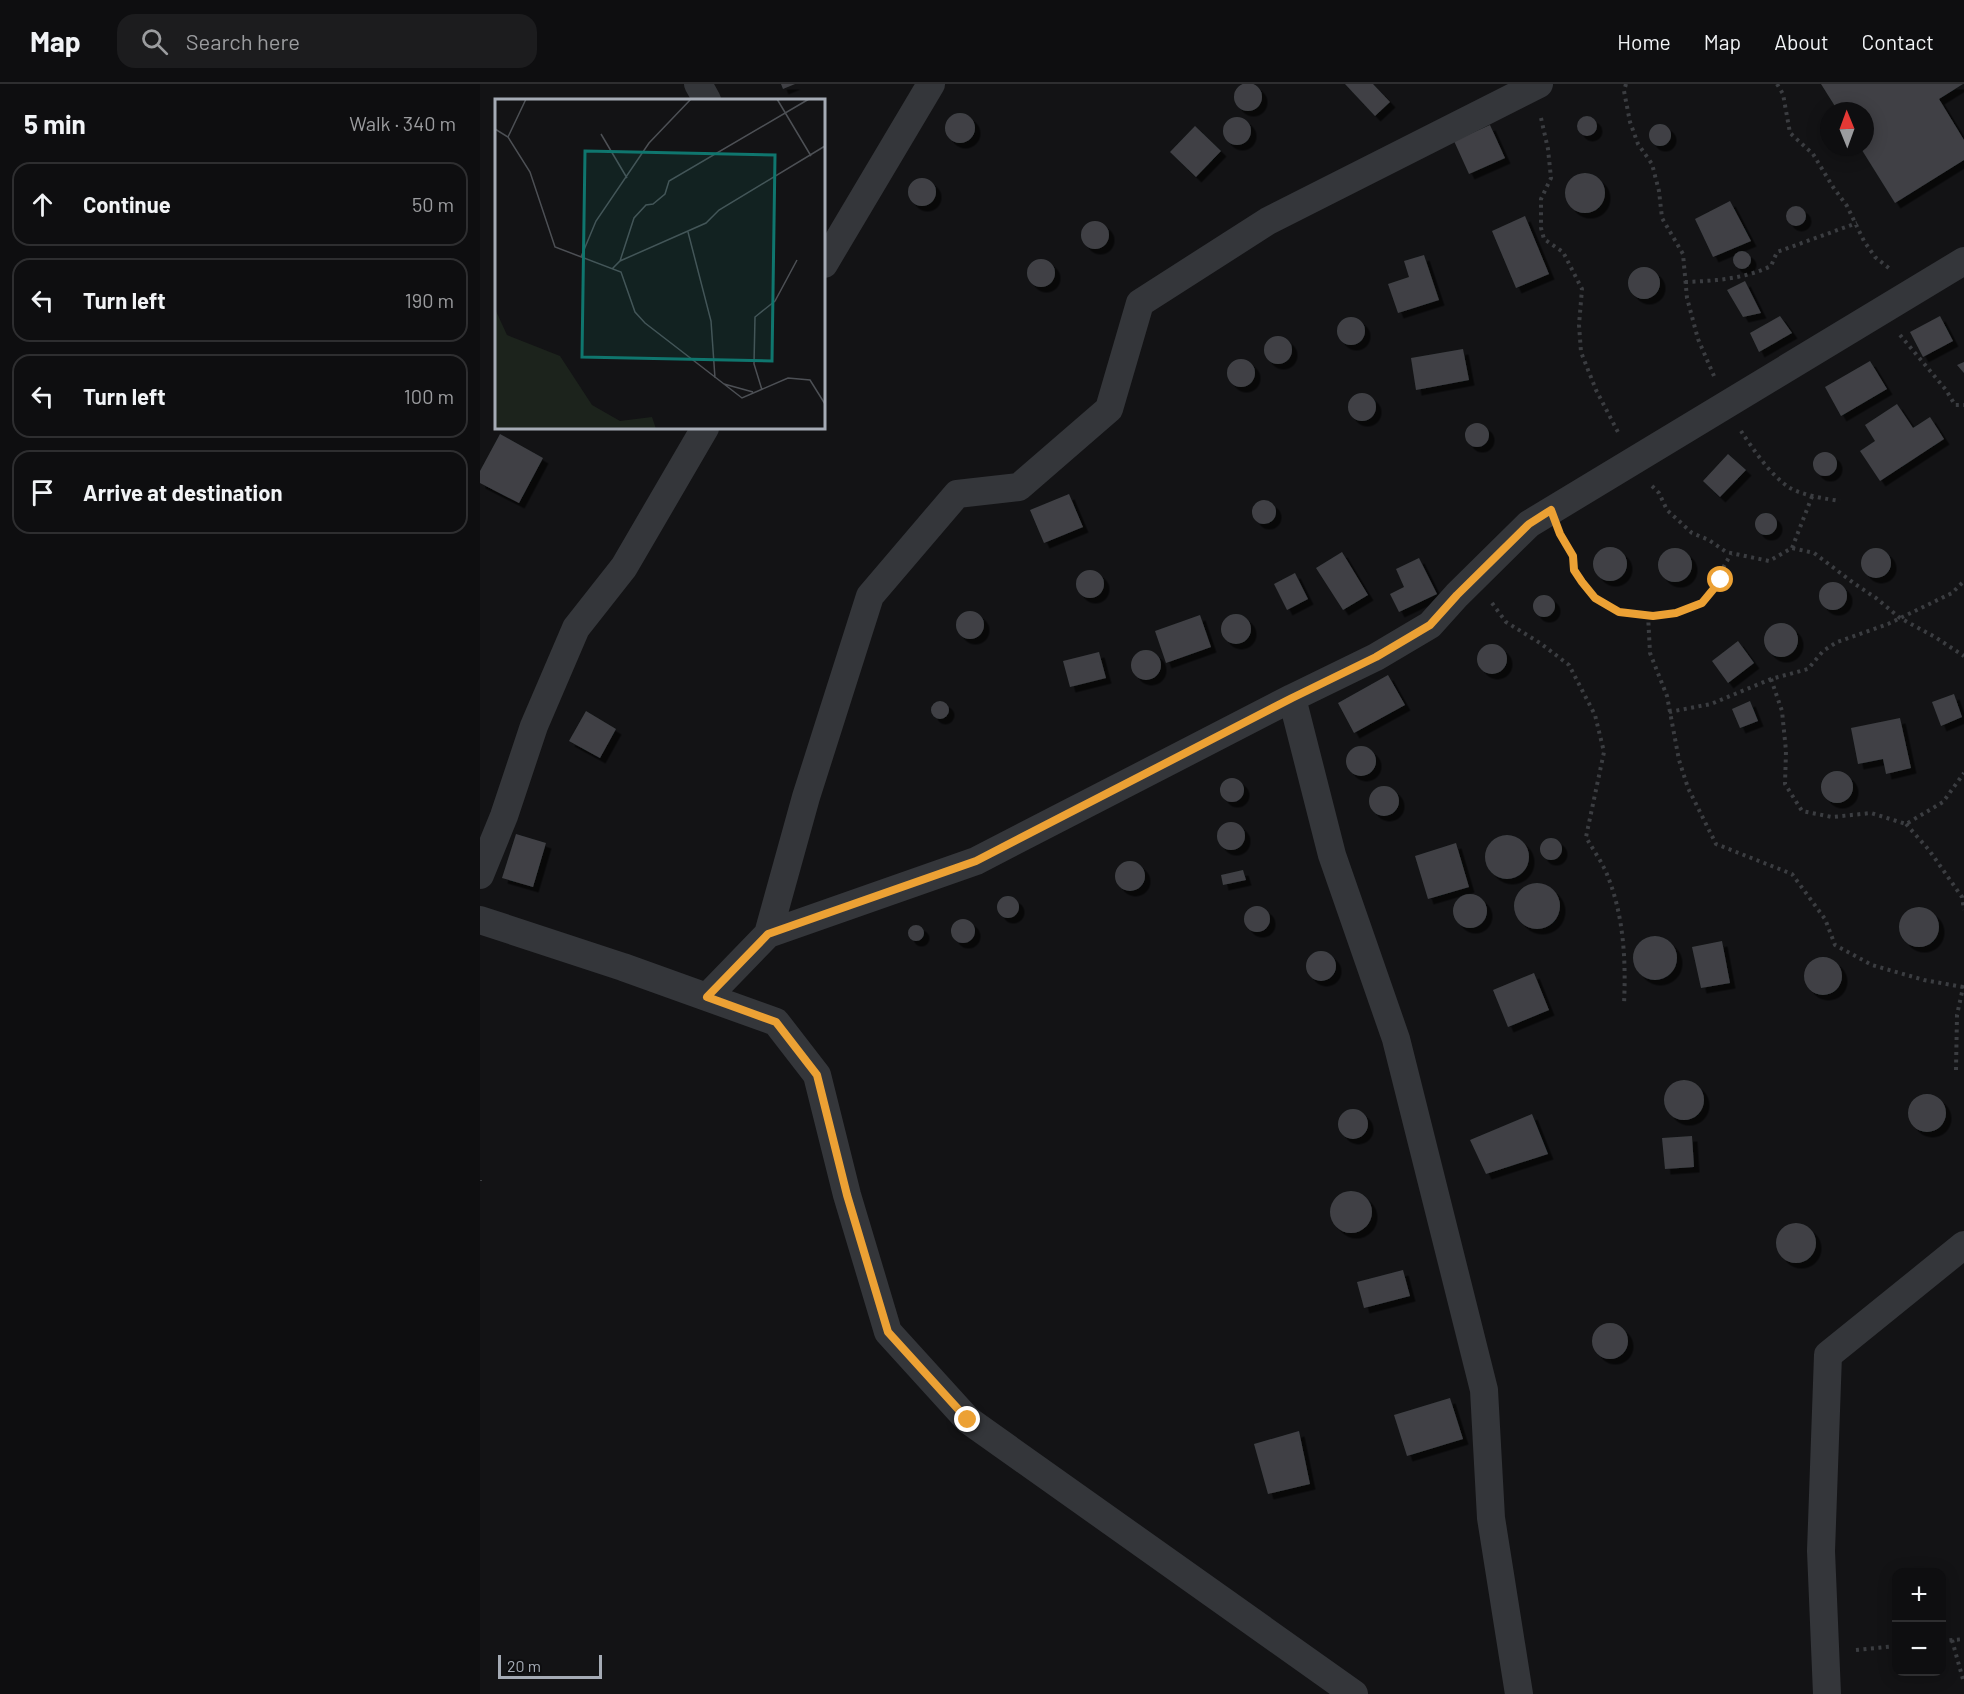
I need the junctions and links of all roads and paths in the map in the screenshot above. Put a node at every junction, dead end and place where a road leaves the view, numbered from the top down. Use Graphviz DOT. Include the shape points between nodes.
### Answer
graph roads {
  1 [pos="698,84"];
  2 [pos="931,84"];
  3 [pos="1626,84"];
  4 [pos="1777,84"];
  5 [pos="1537,85"];
  6 [pos="706,99"];
  7 [pos="1857,223"];
  8 [pos="1964,261"];
  9 [pos="825,262"];
  10 [pos="1685,282"];
  11 [pos="1915,291"];
  12 [pos="1878,313"];
  13 [pos="1726,405"];
  14 [pos="1964,405"];
  15 [pos="704,429"];
  16 [pos="1634,460"];
  17 [pos="1813,494"];
  18 [pos="1840,501"];
  19 [pos="1551,510"];
  20 [pos="1792,548"];
  21 [pos="1731,554"];
  22 [pos="1474,578"];
  23 [pos="1964,581"];
  24 [pos="1648,615"];
  25 [pos="1900,618"];
  26 [pos="1964,656"];
  27 [pos="1771,679"];
  28 [pos="1292,698"];
  29 [pos="1669,712"];
  30 [pos="1964,773"];
  31 [pos="1906,824"];
  32 [pos="480,875"];
  33 [pos="1964,910"];
  34 [pos="480,920"];
  35 [pos="768,934"];
  36 [pos="1964,985"];
  37 [pos="707,997"];
  38 [pos="1624,1004"];
  39 [pos="1956,1070"];
  40 [pos="1964,1245"];
  41 [pos="1964,1639"];
  42 [pos="1952,1640"];
  43 [pos="1946,1641"];
  44 [pos="1892,1646"];
  45 [pos="1825,1653"];
  46 [pos="1964,1683"];
  47 [pos="1354,1694"];
  48 [pos="1519,1694"];
  49 [pos="1827,1694"];
  1 -- 6 [label="street"];
  2 -- 9 [label="street"];
  3 -- 10 [label="path" via="1630,122 1638,144 1652,164 1662,218 1683,254"];
  4 -- 7 [label="path" via="1783,94 1791,133 1813,154"];
  5 -- 16 [label="path" via="1551,178 1541,199 1541,228 1544,239 1563,252 1582,289 1581,352 1612,423"];
  5 -- 35 [label="street" via="1268,221 1140,303 1109,409 1019,487 957,494 870,596"];
  7 -- 10 [label="path" via="1777,252 1771,266 1759,272"];
  7 -- 11 [label="path" via="1875,257"];
  8 -- 11 [label="street"];
  10 -- 13 [label="path" via="1698,339"];
  11 -- 12 [label="street"];
  12 -- 13 [label="street"];
  12 -- 14 [label="path" via="1909,344 1955,405"];
  13 -- 16 [label="street"];
  13 -- 17 [label="path" via="1776,478 1792,489"];
  15 -- 32 [label="street" via="624,567 576,628 534,726"];
  16 -- 19 [label="street"];
  16 -- 21 [label="path" via="1659,493 1666,510 1682,526"];
  17 -- 18 [label="path"];
  17 -- 20 [label="path"];
  19 -- 22 [label="street" via="1529,524"];
  19 -- 24 [label="path" via="1573,556 1574,570 1595,598 1619,612"];
  20 -- 21 [label="path" via="1769,561"];
  20 -- 25 [label="path" via="1814,554"];
  21 -- 24 [label="path" via="1721,580 1702,603 1676,613"];
  22 -- 28 [label="street" via="1430,625 1376,657"];
  22 -- 38 [label="path" via="1506,622 1569,665 1595,715 1604,752 1586,837 1608,876 1618,910 1625,970"];
  23 -- 25 [label="path" via="1952,594"];
  24 -- 29 [label="path" via="1650,653 1667,696"];
  25 -- 26 [label="path"];
  25 -- 27 [label="path" via="1838,642 1823,651 1808,669"];
  27 -- 29 [label="path" via="1711,704"];
  27 -- 31 [label="path" via="1782,711 1785,784 1802,811 1832,817 1871,813"];
  28 -- 35 [label="street" via="976,861"];
  28 -- 48 [label="street" via="1332,855 1396,1039 1484,1390 1491,1518"];
  29 -- 36 [label="path" via="1688,788 1716,843 1792,874 1825,919 1835,945 1872,965 1924,980"];
  30 -- 31 [label="path" via="1943,802"];
  31 -- 33 [label="path" via="1962,897"];
  34 -- 37 [label="street"];
  35 -- 37 [label="street"];
  36 -- 39 [label="path" via="1957,1015"];
  37 -- 47 [label="street" via="776,1022 817,1075 847,1195 888,1332 968,1420"];
  40 -- 45 [label="street" via="1828,1355 1821,1551"];
  41 -- 42 [label="path"];
  42 -- 43 [label="path"];
  42 -- 46 [label="path"];
  44 -- 45 [label="path"];
  45 -- 49 [label="street"];
}
